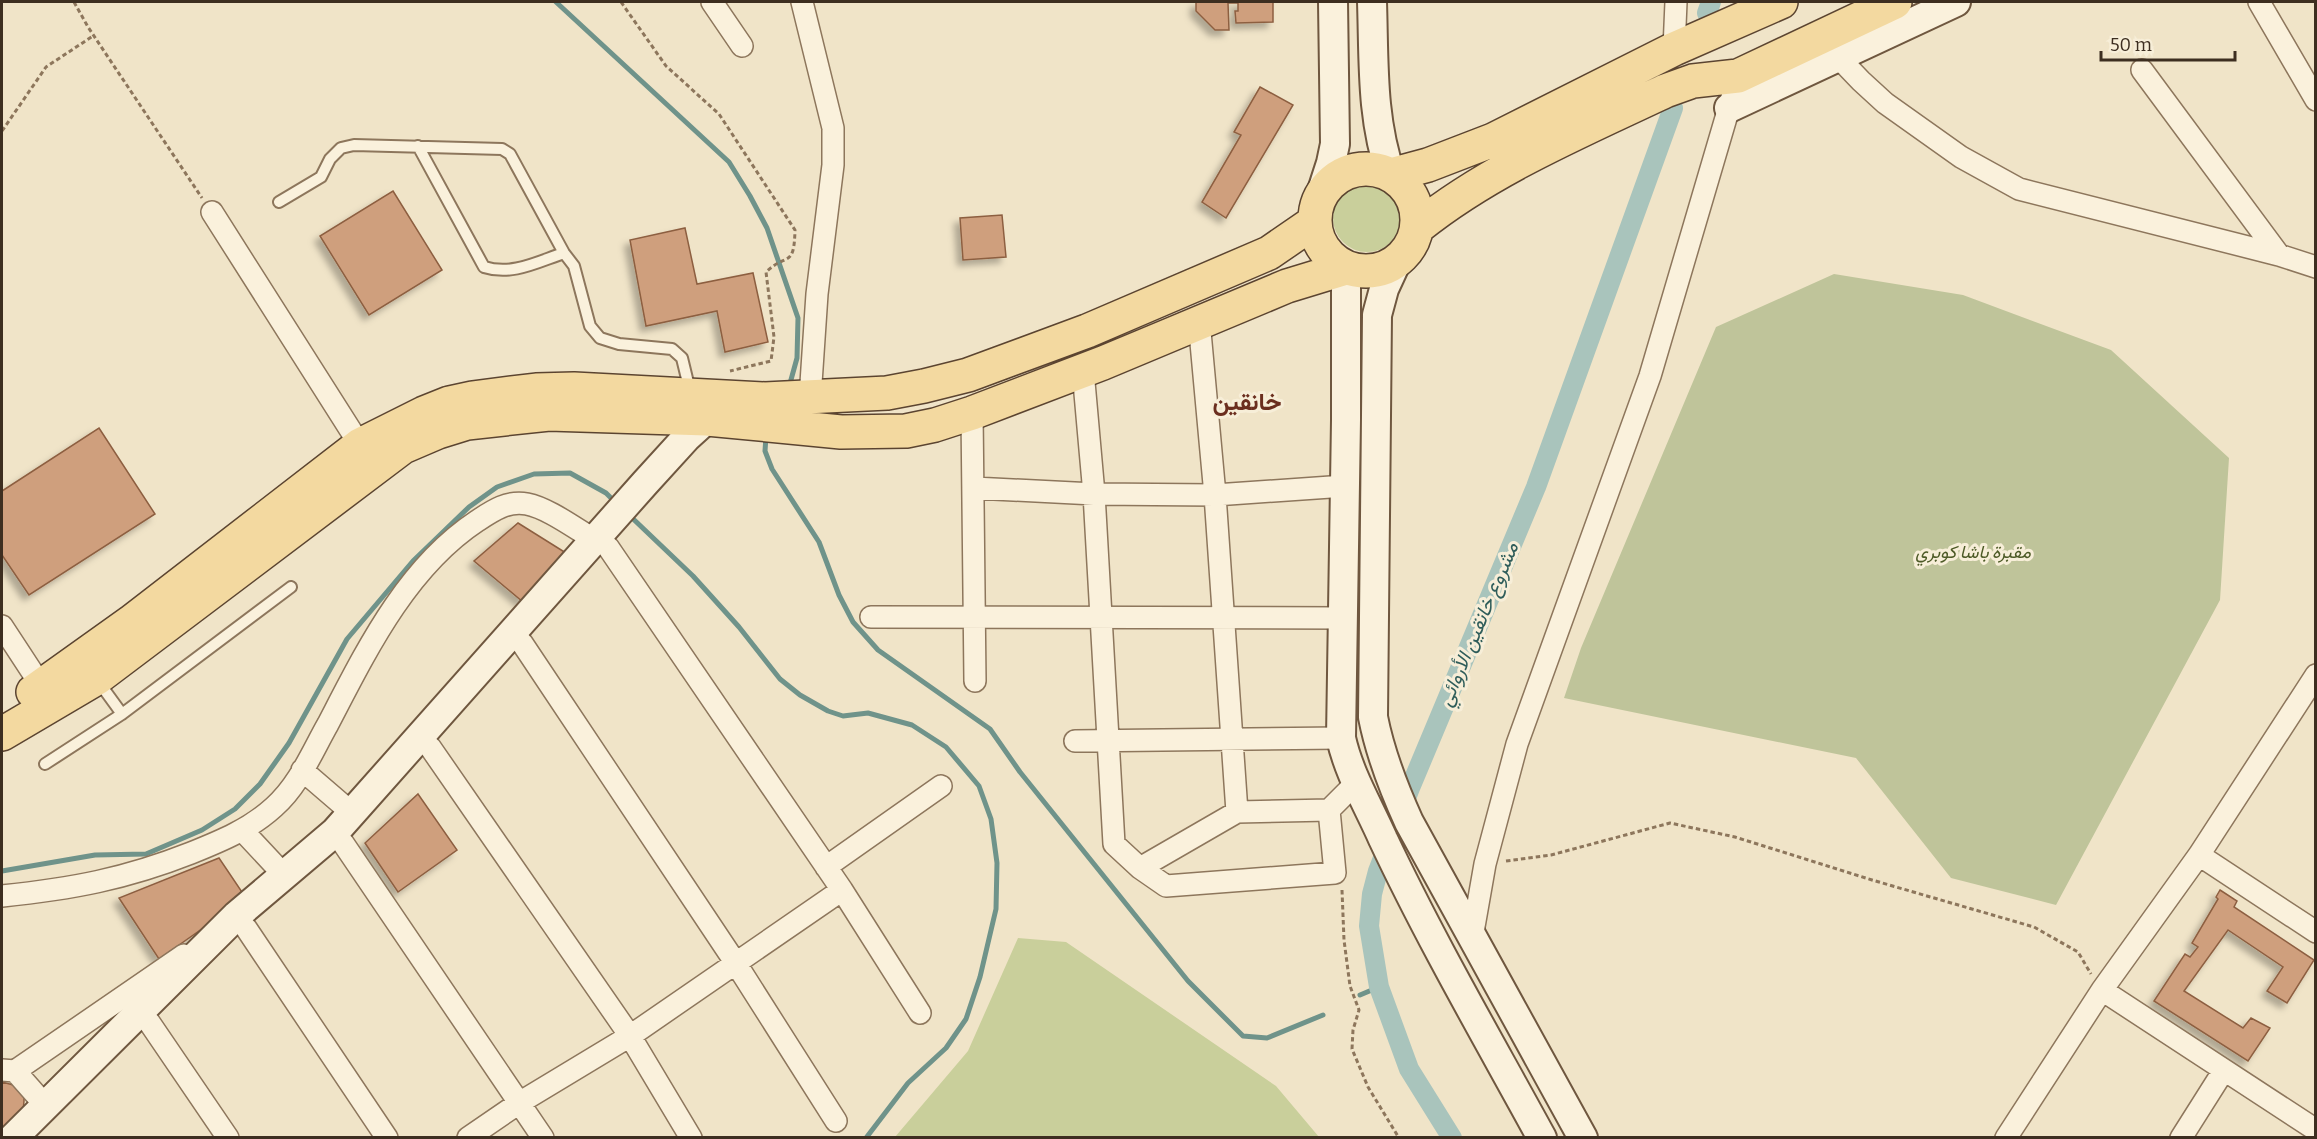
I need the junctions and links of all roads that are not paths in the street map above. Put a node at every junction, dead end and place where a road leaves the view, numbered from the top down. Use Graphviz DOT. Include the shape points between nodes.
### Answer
graph roads {
  1 [pos="712,2"];
  2 [pos="802,2"];
  3 [pos="1333,2"];
  4 [pos="1372,2"];
  5 [pos="1677,2"];
  6 [pos="1779,2"];
  7 [pos="1895,2"];
  8 [pos="1956,2"];
  9 [pos="2259,2"];
  10 [pos="1832,45"];
  11 [pos="742,46"];
  12 [pos="1674,49"];
  13 [pos="2142,70"];
  14 [pos="1738,76"];
  15 [pos="2316,100"];
  16 [pos="1729,108"];
  17 [pos="418,146"];
  18 [pos="1391,175"];
  19 [pos="279,202"];
  20 [pos="1317,210"];
  21 [pos="212,212"];
  22 [pos="1418,227"];
  23 [pos="564,253"];
  24 [pos="2279,255"];
  25 [pos="1396,263"];
  26 [pos="2316,267"];
  27 [pos="1346,268"];
  28 [pos="1199,321"];
  29 [pos="1087,331"];
  30 [pos="1093,367"];
  31 [pos="924,386"];
  32 [pos="748,407"];
  33 [pos="972,413"];
  34 [pos="935,425"];
  35 [pos="360,445"];
  36 [pos="1345,486"];
  37 [pos="974,488"];
  38 [pos="1094,494"];
  39 [pos="1215,495"];
  40 [pos="605,539"];
  41 [pos="291,587"];
  42 [pos="871,616"];
  43 [pos="976,617"];
  44 [pos="1100,617"];
  45 [pos="1225,617"];
  46 [pos="1343,618"];
  47 [pos="2,626"];
  48 [pos="522,643"];
  49 [pos="2316,675"];
  50 [pos="97,678"];
  51 [pos="975,681"];
  52 [pos="42,687"];
  53 [pos="2,711"];
  54 [pos="122,714"];
  55 [pos="1376,732"];
  56 [pos="2,734"];
  57 [pos="1341,738"];
  58 [pos="1232,739"];
  59 [pos="1076,741"];
  60 [pos="1107,742"];
  61 [pos="430,747"];
  62 [pos="45,764"];
  63 [pos="302,770"];
  64 [pos="1356,783"];
  65 [pos="941,786"];
  66 [pos="1329,810"];
  67 [pos="1237,812"];
  68 [pos="352,813"];
  69 [pos="242,830"];
  70 [pos="343,843"];
  71 [pos="2199,855"];
  72 [pos="826,867"];
  73 [pos="1140,868"];
  74 [pos="284,875"];
  75 [pos="842,890"];
  76 [pos="2,896"];
  77 [pos="236,927"];
  78 [pos="2316,932"];
  79 [pos="1472,938"];
  80 [pos="735,962"];
  81 [pos="2102,990"];
  82 [pos="920,1013"];
  83 [pos="149,1022"];
  84 [pos="630,1036"];
  85 [pos="8,1070"];
  86 [pos="2224,1070"];
  87 [pos="519,1103"];
  88 [pos="836,1121"];
  89 [pos="41,1128"];
  90 [pos="2316,1130"];
  91 [pos="13,1137"];
  92 [pos="228,1137"];
  93 [pos="387,1137"];
  94 [pos="468,1137"];
  95 [pos="543,1137"];
  96 [pos="691,1137"];
  97 [pos="1542,1137"];
  98 [pos="1583,1137"];
  99 [pos="2006,1137"];
  100 [pos="2181,1137"];
  1 -- 11 [label="street"];
  2 -- 32 [label="street" via="833,128 833,165 817,294"];
  3 -- 20 [label="main road" via="1335,144"];
  4 -- 18 [label="main road" via="1375,115"];
  5 -- 12 [label="street"];
  6 -- 12 [label="main road"];
  7 -- 10 [label="main road"];
  8 -- 10 [label="main road"];
  9 -- 15 [label="street"];
  10 -- 14 [label="main road"];
  10 -- 16 [label="main road"];
  10 -- 24 [label="street" via="1861,81 1920,129 2019,189"];
  12 -- 18 [label="main road" via="1493,140"];
  13 -- 24 [label="street"];
  14 -- 16 [label="street"];
  14 -- 22 [label="main road" via="1692,81 1665,91 1485,181"];
  16 -- 79 [label="street" via="1650,376 1516,744 1485,864"];
  17 -- 19 [label="lane" via="341,148 321,177"];
  17 -- 23 [label="lane" via="502,149 510,154"];
  17 -- 23 [label="lane" via="484,267 512,270"];
  18 -- 20 [label="main road" via="1359,169 1343,174 1330,184"];
  18 -- 22 [label="main road" via="1412,197"];
  20 -- 27 [label="main road" via="1317,236 1323,250"];
  20 -- 29 [label="main road" via="1269,253"];
  21 -- 35 [label="street"];
  22 -- 25 [label="main road" via="1414,241"];
  23 -- 32 [label="lane" via="574,266 590,326 600,338 619,344 672,349"];
  24 -- 26 [label="street"];
  25 -- 27 [label="main road" via="1363,272"];
  25 -- 55 [label="main road" via="1377,315 1373,717"];
  27 -- 28 [label="main road" via="1287,286"];
  27 -- 36 [label="main road"];
  28 -- 30 [label="main road"];
  28 -- 39 [label="street"];
  29 -- 30 [label="main road"];
  29 -- 31 [label="main road" via="968,375"];
  30 -- 33 [label="main road"];
  30 -- 38 [label="street"];
  31 -- 32 [label="main road"];
  31 -- 34 [label="main road"];
  32 -- 34 [label="main road" via="841,432 878,433"];
  32 -- 35 [label="main road" via="574,389 536,390 472,398 424,413"];
  32 -- 40 [label="main road" via="686,438 650,489"];
  32 -- 50 [label="main road" via="511,417 438,432 403,447"];
  33 -- 34 [label="main road"];
  33 -- 37 [label="street"];
  35 -- 52 [label="main road"];
  36 -- 39 [label="street"];
  36 -- 46 [label="main road"];
  37 -- 38 [label="street"];
  37 -- 43 [label="street"];
  38 -- 39 [label="street"];
  38 -- 44 [label="street"];
  39 -- 45 [label="street"];
  40 -- 48 [label="main road"];
  40 -- 63 [label="street" via="535,506 514,503 497,509 456,537 415,578 391,614"];
  40 -- 68 [label="main road"];
  40 -- 72 [label="street"];
  41 -- 54 [label="lane"];
  42 -- 43 [label="street"];
  43 -- 44 [label="street"];
  43 -- 51 [label="street"];
  44 -- 45 [label="street"];
  44 -- 60 [label="street"];
  45 -- 46 [label="street"];
  45 -- 58 [label="street"];
  46 -- 57 [label="main road"];
  47 -- 52 [label="street"];
  48 -- 61 [label="main road"];
  48 -- 80 [label="street"];
  49 -- 71 [label="street"];
  50 -- 54 [label="lane"];
  50 -- 56 [label="main road"];
  52 -- 53 [label="main road"];
  54 -- 62 [label="lane"];
  55 -- 57 [label="main road"];
  55 -- 79 [label="main road" via="1404,810"];
  57 -- 58 [label="street"];
  57 -- 64 [label="main road" via="1346,763"];
  58 -- 60 [label="street"];
  58 -- 67 [label="street"];
  59 -- 60 [label="street"];
  60 -- 73 [label="street" via="1114,844"];
  61 -- 70 [label="main road"];
  61 -- 84 [label="street"];
  63 -- 68 [label="street"];
  63 -- 69 [label="street" via="275,806"];
  64 -- 66 [label="street"];
  64 -- 97 [label="main road" via="1440,952"];
  65 -- 72 [label="street"];
  66 -- 67 [label="street"];
  66 -- 73 [label="street" via="1335,873 1166,886"];
  67 -- 73 [label="street"];
  68 -- 74 [label="main road"];
  69 -- 74 [label="street"];
  69 -- 76 [label="street" via="177,858 102,882"];
  70 -- 77 [label="main road"];
  70 -- 87 [label="street"];
  71 -- 78 [label="street"];
  71 -- 81 [label="street"];
  72 -- 75 [label="street"];
  74 -- 77 [label="main road"];
  75 -- 80 [label="street"];
  75 -- 82 [label="street"];
  77 -- 83 [label="main road"];
  77 -- 85 [label="street"];
  77 -- 89 [label="main road"];
  77 -- 93 [label="street"];
  79 -- 98 [label="main road"];
  80 -- 84 [label="street"];
  80 -- 88 [label="street"];
  81 -- 86 [label="street"];
  81 -- 99 [label="street"];
  83 -- 89 [label="main road"];
  83 -- 92 [label="street"];
  84 -- 87 [label="street"];
  84 -- 96 [label="street"];
  85 -- 89 [label="street"];
  86 -- 90 [label="street"];
  86 -- 100 [label="street"];
  87 -- 94 [label="street"];
  87 -- 95 [label="street"];
  89 -- 91 [label="main road"];
}
